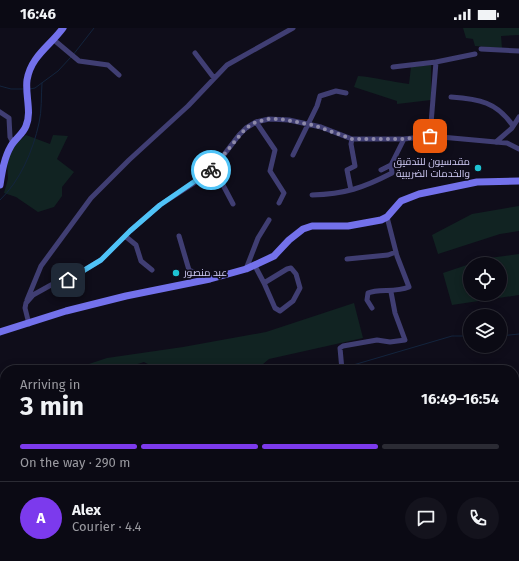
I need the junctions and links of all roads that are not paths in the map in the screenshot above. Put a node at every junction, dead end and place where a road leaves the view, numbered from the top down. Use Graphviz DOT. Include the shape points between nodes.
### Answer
graph roads {
  1 [pos="63,28"];
  2 [pos="293,28"];
  3 [pos="54,40"];
  4 [pos="481,49"];
  5 [pos="519,51"];
  6 [pos="195,53"];
  7 [pos="475,54"];
  8 [pos="436,62"];
  9 [pos="393,67"];
  10 [pos="120,74"];
  11 [pos="214,78"];
  12 [pos="346,93"];
  13 [pos="451,97"];
  14 [pos="0,112"];
  15 [pos="519,117"];
  16 [pos="256,122"];
  17 [pos="308,124"];
  18 [pos="514,126"];
  19 [pos="430,136"];
  20 [pos="352,139"];
  21 [pos="404,139"];
  22 [pos="496,142"];
  23 [pos="13,143"];
  24 [pos="519,149"];
  25 [pos="293,155"];
  26 [pos="391,165"];
  27 [pos="214,168"];
  28 [pos="381,170"];
  29 [pos="519,180"];
  30 [pos="0,183"];
  31 [pos="351,190"];
  32 [pos="312,194"];
  33 [pos="279,203"];
  34 [pos="233,204"];
  35 [pos="387,217"];
  36 [pos="269,220"];
  37 [pos="125,236"];
  38 [pos="180,236"];
  39 [pos="396,252"];
  40 [pos="347,259"];
  41 [pos="256,266"];
  42 [pos="246,269"];
  43 [pos="152,270"];
  44 [pos="210,279"];
  45 [pos="264,283"];
  46 [pos="391,292"];
  47 [pos="26,303"];
  48 [pos="372,308"];
  49 [pos="29,324"];
  50 [pos="0,332"];
  51 [pos="341,365"];
  1 -- 3 [label="street"];
  2 -- 11 [label="street" via="237,58"];
  3 -- 10 [label="street" via="79,61 108,65"];
  3 -- 23 [label="street" via="42,49 33,63 27,80 26,127"];
  4 -- 5 [label="street"];
  6 -- 11 [label="street"];
  7 -- 8 [label="street"];
  8 -- 9 [label="street"];
  8 -- 19 [label="street"];
  11 -- 47 [label="street" via="91,198 41,266"];
  12 -- 17 [label="street" via="336,92 320,96"];
  13 -- 18 [label="street" via="476,99 496,107"];
  14 -- 23 [label="street" via="9,118 10,137"];
  15 -- 18 [label="street"];
  16 -- 17 [label="street" via="280,119"];
  16 -- 27 [label="street" via="239,135"];
  16 -- 33 [label="street" via="275,150 270,171 284,193"];
  17 -- 20 [label="street"];
  17 -- 25 [label="street"];
  18 -- 22 [label="street"];
  19 -- 21 [label="street"];
  19 -- 22 [label="street"];
  20 -- 21 [label="street"];
  20 -- 31 [label="street" via="356,166 347,170"];
  21 -- 26 [label="street"];
  22 -- 24 [label="street" via="507,143"];
  23 -- 30 [label="street" via="6,156"];
  26 -- 28 [label="street"];
  26 -- 31 [label="street" via="392,173 371,184"];
  27 -- 34 [label="street"];
  27 -- 37 [label="street" via="160,205"];
  29 -- 35 [label="street" via="477,182 419,194 401,201"];
  31 -- 32 [label="street" via="337,194"];
  35 -- 39 [label="street"];
  35 -- 41 [label="street" via="348,226 312,226 303,229 274,256"];
  36 -- 42 [label="street" via="258,238"];
  37 -- 43 [label="street" via="136,245 141,261"];
  37 -- 47 [label="street" via="101,260 68,280 42,289"];
  38 -- 44 [label="street" via="189,270"];
  39 -- 40 [label="street"];
  39 -- 46 [label="street" via="409,287"];
  41 -- 42 [label="street"];
  41 -- 45 [label="street"];
  42 -- 44 [label="street"];
  44 -- 49 [label="street" via="126,296 66,311"];
  45 -- 45 [label="street" via="275,308 280,311 293,301 300,288 296,274 290,268"];
  46 -- 48 [label="street" via="368,293 367,300"];
  46 -- 51 [label="street" via="395,313 405,340 377,340 343,346 339,353"];
  47 -- 49 [label="street"];
  49 -- 50 [label="street"];
}
